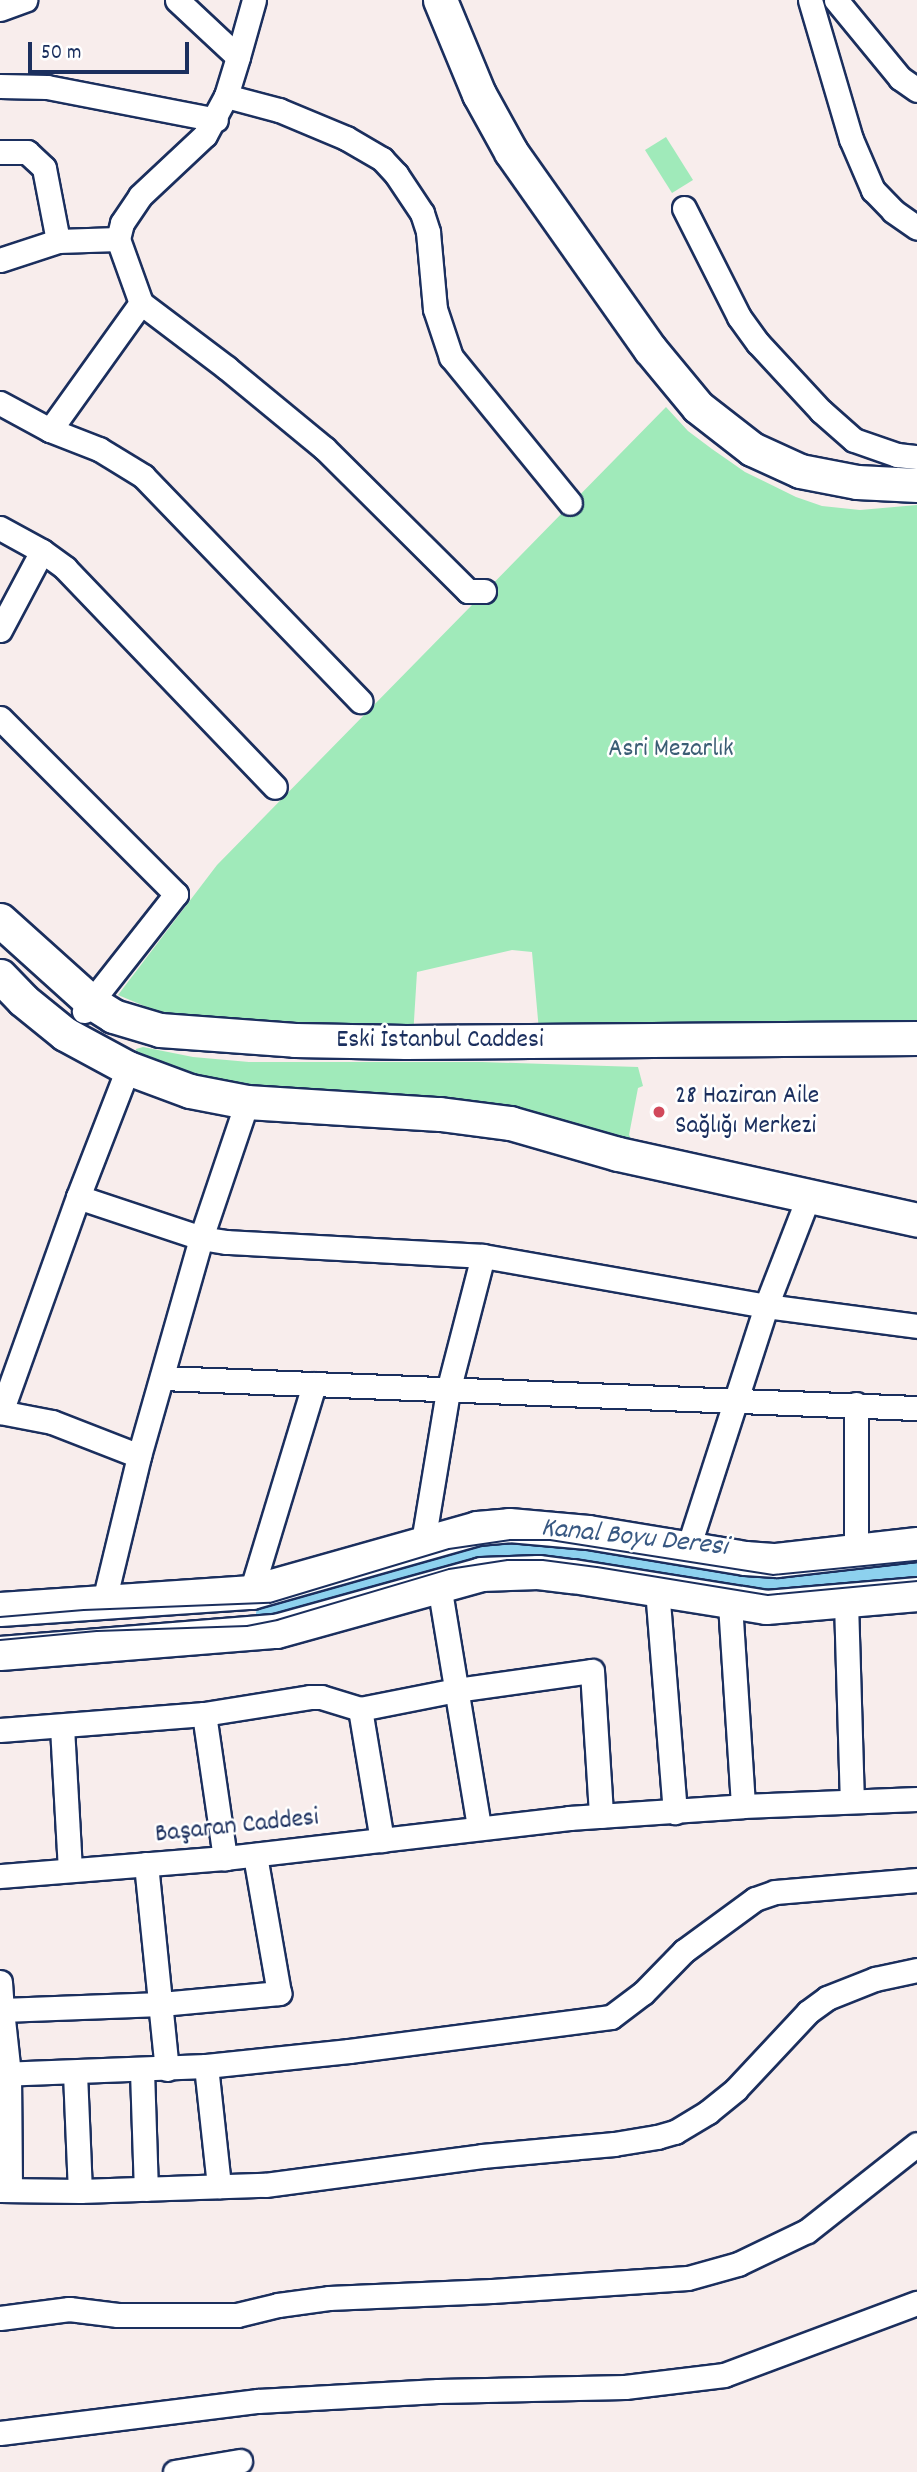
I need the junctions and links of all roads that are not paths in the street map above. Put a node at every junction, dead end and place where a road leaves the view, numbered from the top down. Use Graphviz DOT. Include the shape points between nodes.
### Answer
graph roads {
  1 [pos="25,0"];
  2 [pos="177,0"];
  3 [pos="254,0"];
  4 [pos="440,0"];
  5 [pos="810,0"];
  6 [pos="836,0"];
  7 [pos="0,9"];
  8 [pos="238,57"];
  9 [pos="0,86"];
  10 [pos="917,90"];
  11 [pos="226,96"];
  12 [pos="216,120"];
  13 [pos="0,152"];
  14 [pos="684,208"];
  15 [pos="917,228"];
  16 [pos="118,239"];
  17 [pos="58,241"];
  18 [pos="0,260"];
  19 [pos="141,303"];
  20 [pos="0,403"];
  21 [pos="50,430"];
  22 [pos="917,457"];
  23 [pos="917,485"];
  24 [pos="570,503"];
  25 [pos="0,528"];
  26 [pos="43,551"];
  27 [pos="484,591"];
  28 [pos="0,630"];
  29 [pos="359,701"];
  30 [pos="0,718"];
  31 [pos="275,787"];
  32 [pos="0,920"];
  33 [pos="0,937"];
  34 [pos="1,980"];
  35 [pos="88,1007"];
  36 [pos="917,1038"];
  37 [pos="917,1049"];
  38 [pos="128,1068"];
  39 [pos="247,1102"];
  40 [pos="809,1195"];
  41 [pos="78,1197"];
  42 [pos="917,1220"];
  43 [pos="201,1238"];
  44 [pos="483,1256"];
  45 [pos="766,1306"];
  46 [pos="917,1326"];
  47 [pos="162,1378"];
  48 [pos="314,1384"];
  49 [pos="448,1391"];
  50 [pos="735,1401"];
  51 [pos="856,1404"];
  52 [pos="917,1408"];
  53 [pos="1,1412"];
  54 [pos="139,1456"];
  55 [pos="423,1542"];
  56 [pos="917,1544"];
  57 [pos="688,1548"];
  58 [pos="856,1552"];
  59 [pos="439,1585"];
  60 [pos="657,1590"];
  61 [pos="251,1592"];
  62 [pos="917,1594"];
  63 [pos="104,1601"];
  64 [pos="846,1602"];
  65 [pos="730,1604"];
  66 [pos="0,1609"];
  67 [pos="0,1653"];
  68 [pos="456,1690"];
  69 [pos="360,1709"];
  70 [pos="204,1714"];
  71 [pos="62,1727"];
  72 [pos="0,1730"];
  73 [pos="917,1799"];
  74 [pos="852,1801"];
  75 [pos="743,1806"];
  76 [pos="674,1812"];
  77 [pos="600,1816"];
  78 [pos="478,1827"];
  79 [pos="383,1840"];
  80 [pos="254,1855"];
  81 [pos="225,1858"];
  82 [pos="146,1864"];
  83 [pos="69,1870"];
  84 [pos="0,1876"];
  85 [pos="917,1880"];
  86 [pos="917,1970"];
  87 [pos="0,1982"];
  88 [pos="161,2004"];
  89 [pos="2,2010"];
  90 [pos="206,2066"];
  91 [pos="167,2069"];
  92 [pos="142,2071"];
  93 [pos="75,2073"];
  94 [pos="4,2074"];
  95 [pos="917,2144"];
  96 [pos="219,2186"];
  97 [pos="146,2189"];
  98 [pos="5,2190"];
  99 [pos="80,2191"];
  100 [pos="917,2303"];
  101 [pos="0,2318"];
  102 [pos="0,2433"];
  103 [pos="240,2460"];
  104 [pos="175,2472"];
  1 -- 7 [label="street"];
  2 -- 8 [label="street"];
  3 -- 8 [label="street"];
  4 -- 23 [label="main road" via="479,94 511,152 650,349 698,407 752,449 800,471 857,482"];
  5 -- 15 [label="street" via="852,139 873,190"];
  6 -- 10 [label="street" via="900,78"];
  8 -- 11 [label="street"];
  9 -- 12 [label="street" via="47,87"];
  11 -- 12 [label="street"];
  11 -- 24 [label="street" via="310,122 365,148 396,174 422,213 428,232 435,309 451,357"];
  12 -- 16 [label="street" via="140,196 121,223"];
  13 -- 17 [label="street" via="27,152 44,168"];
  14 -- 22 [label="street" via="739,317 821,411 854,440 897,456"];
  16 -- 17 [label="street"];
  16 -- 19 [label="street"];
  17 -- 18 [label="street"];
  19 -- 21 [label="street"];
  19 -- 27 [label="street" via="324,448 468,591"];
  20 -- 21 [label="street"];
  21 -- 29 [label="street" via="116,458 151,483"];
  25 -- 26 [label="street"];
  26 -- 28 [label="street"];
  26 -- 31 [label="street" via="80,582"];
  30 -- 35 [label="street" via="176,894"];
  32 -- 35 [label="main road, Eski İstanbul Caddesi"];
  33 -- 35 [label="main road, Eski İstanbul Caddesi" via="42,981"];
  34 -- 38 [label="main road" via="65,1034"];
  35 -- 36 [label="main road, Eski İstanbul Caddesi" via="160,1030 295,1040"];
  35 -- 37 [label="main road, Eski İstanbul Caddesi" via="124,1031 147,1037 258,1049 407,1053"];
  38 -- 39 [label="main road" via="190,1091"];
  38 -- 41 [label="street"];
  39 -- 40 [label="main road" via="510,1123 618,1154"];
  39 -- 43 [label="street"];
  40 -- 42 [label="main road"];
  40 -- 45 [label="street"];
  41 -- 43 [label="street"];
  41 -- 53 [label="street"];
  43 -- 44 [label="street"];
  43 -- 47 [label="street"];
  44 -- 45 [label="street"];
  44 -- 49 [label="street"];
  45 -- 46 [label="street"];
  45 -- 50 [label="street"];
  47 -- 48 [label="street"];
  47 -- 54 [label="street"];
  48 -- 49 [label="street"];
  48 -- 61 [label="street"];
  49 -- 50 [label="street"];
  49 -- 55 [label="street"];
  50 -- 51 [label="street"];
  50 -- 57 [label="street"];
  51 -- 52 [label="street"];
  51 -- 58 [label="street"];
  53 -- 54 [label="street" via="52,1422"];
  54 -- 63 [label="street"];
  55 -- 57 [label="main road" via="509,1525"];
  55 -- 61 [label="main road"];
  56 -- 58 [label="main road"];
  57 -- 58 [label="main road" via="776,1560"];
  59 -- 60 [label="main road" via="481,1574 538,1572"];
  59 -- 67 [label="main road" via="276,1631"];
  59 -- 68 [label="street"];
  60 -- 65 [label="main road"];
  60 -- 76 [label="street"];
  61 -- 63 [label="main road"];
  62 -- 64 [label="main road"];
  63 -- 66 [label="main road"];
  64 -- 65 [label="main road" via="766,1607"];
  64 -- 74 [label="street"];
  65 -- 75 [label="street"];
  68 -- 69 [label="street"];
  68 -- 77 [label="street" via="592,1671"];
  68 -- 78 [label="street"];
  69 -- 70 [label="street" via="310,1697"];
  69 -- 79 [label="street"];
  70 -- 71 [label="street"];
  70 -- 81 [label="street"];
  71 -- 72 [label="street"];
  71 -- 83 [label="street"];
  73 -- 74 [label="street, Başaran Caddesi"];
  74 -- 75 [label="street, Başaran Caddesi"];
  75 -- 76 [label="street, Başaran Caddesi"];
  76 -- 77 [label="street, Başaran Caddesi"];
  77 -- 78 [label="street, Başaran Caddesi"];
  78 -- 79 [label="street, Başaran Caddesi"];
  79 -- 80 [label="street, Başaran Caddesi"];
  80 -- 81 [label="street, Başaran Caddesi"];
  80 -- 88 [label="street" via="279,1993"];
  81 -- 82 [label="street, Başaran Caddesi"];
  82 -- 83 [label="street, Başaran Caddesi"];
  82 -- 88 [label="street"];
  83 -- 84 [label="street, Başaran Caddesi"];
  85 -- 90 [label="street" via="775,1892 755,1899 684,1951 643,1993 611,2017"];
  86 -- 96 [label="street" via="827,1997 736,2088 675,2132 614,2144 482,2156 295,2182"];
  87 -- 89 [label="street"];
  88 -- 89 [label="street"];
  88 -- 91 [label="street"];
  89 -- 94 [label="street"];
  90 -- 91 [label="street"];
  90 -- 96 [label="street"];
  91 -- 92 [label="street"];
  92 -- 93 [label="street"];
  92 -- 97 [label="street"];
  93 -- 94 [label="street"];
  93 -- 99 [label="street"];
  94 -- 98 [label="street"];
  95 -- 101 [label="street" via="807,2231 748,2260 688,2278 329,2298 237,2315 118,2315 69,2309"];
  96 -- 97 [label="street"];
  97 -- 99 [label="street"];
  98 -- 99 [label="street"];
  100 -- 102 [label="street" via="724,2375 625,2386 258,2401"];
  103 -- 104 [label="street"];
}
